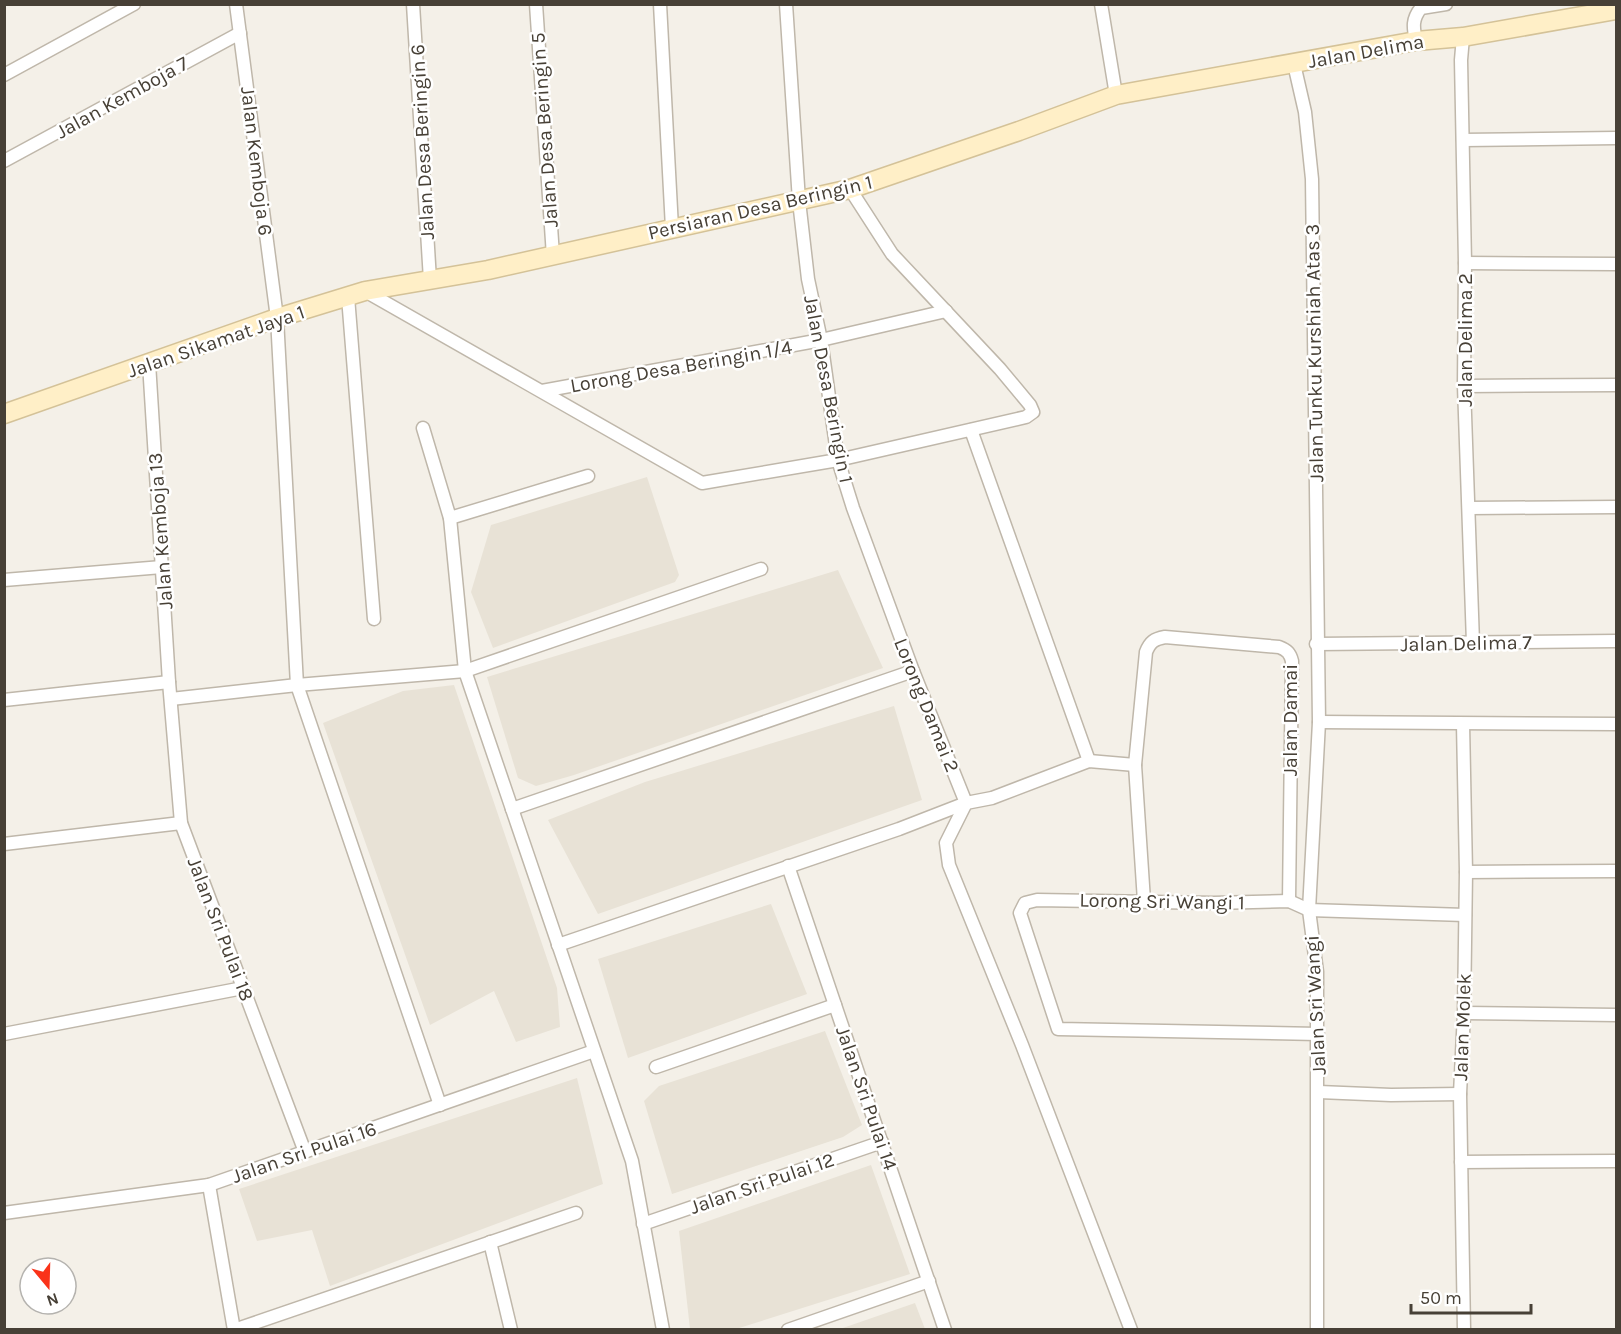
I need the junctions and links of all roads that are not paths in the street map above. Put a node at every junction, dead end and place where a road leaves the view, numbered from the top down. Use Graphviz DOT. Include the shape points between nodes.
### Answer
graph roads {
  1 [pos="134,4"];
  2 [pos="237,4"];
  3 [pos="413,4"];
  4 [pos="536,4"];
  5 [pos="660,4"];
  6 [pos="786,4"];
  7 [pos="1101,4"];
  8 [pos="1446,4"];
  9 [pos="1617,10"];
  10 [pos="240,33"];
  11 [pos="1463,37"];
  12 [pos="1416,41"];
  13 [pos="1294,64"];
  14 [pos="4,75"];
  15 [pos="1116,95"];
  16 [pos="1617,138"];
  17 [pos="1463,140"];
  18 [pos="4,161"];
  19 [pos="849,189"];
  20 [pos="799,201"];
  21 [pos="672,228"];
  22 [pos="553,256"];
  23 [pos="1465,263"];
  24 [pos="1617,264"];
  25 [pos="430,280"];
  26 [pos="357,294"];
  27 [pos="946,311"];
  28 [pos="277,318"];
  29 [pos="820,340"];
  30 [pos="149,363"];
  31 [pos="1617,385"];
  32 [pos="1464,386"];
  33 [pos="542,391"];
  34 [pos="4,414"];
  35 [pos="423,428"];
  36 [pos="971,430"];
  37 [pos="838,460"];
  38 [pos="588,476"];
  39 [pos="1617,507"];
  40 [pos="1469,508"];
  41 [pos="450,518"];
  42 [pos="162,567"];
  43 [pos="761,569"];
  44 [pos="4,580"];
  45 [pos="889,606"];
  46 [pos="374,618"];
  47 [pos="1617,641"];
  48 [pos="1473,643"];
  49 [pos="1316,644"];
  50 [pos="465,670"];
  51 [pos="913,671"];
  52 [pos="169,682"];
  53 [pos="297,685"];
  54 [pos="171,699"];
  55 [pos="4,700"];
  56 [pos="1319,722"];
  57 [pos="1462,724"];
  58 [pos="1617,724"];
  59 [pos="1089,761"];
  60 [pos="1135,765"];
  61 [pos="966,803"];
  62 [pos="512,809"];
  63 [pos="181,823"];
  64 [pos="4,844"];
  65 [pos="788,866"];
  66 [pos="1617,871"];
  67 [pos="1466,872"];
  68 [pos="1144,901"];
  69 [pos="1288,901"];
  70 [pos="1309,910"];
  71 [pos="1465,915"];
  72 [pos="558,945"];
  73 [pos="243,988"];
  74 [pos="835,1005"];
  75 [pos="1464,1013"];
  76 [pos="1617,1015"];
  77 [pos="4,1034"];
  78 [pos="1318,1034"];
  79 [pos="594,1051"];
  80 [pos="656,1067"];
  81 [pos="1318,1092"];
  82 [pos="1460,1094"];
  83 [pos="440,1105"];
  84 [pos="882,1142"];
  85 [pos="305,1152"];
  86 [pos="1617,1161"];
  87 [pos="1461,1162"];
  88 [pos="209,1185"];
  89 [pos="576,1213"];
  90 [pos="4,1214"];
  91 [pos="643,1224"];
  92 [pos="490,1242"];
  93 [pos="929,1281"];
  94 [pos="511,1329"];
  95 [pos="663,1329"];
  96 [pos="788,1329"];
  97 [pos="945,1329"];
  98 [pos="1131,1329"];
  99 [pos="1317,1329"];
  100 [pos="1464,1329"];
  1 -- 14 [label="street"];
  2 -- 10 [label="street, Jalan Kemboja 6"];
  3 -- 25 [label="street, Jalan Desa Beringin 6"];
  4 -- 22 [label="street, Jalan Desa Beringin 5"];
  5 -- 21 [label="street"];
  6 -- 20 [label="street, Jalan Desa Beringin 1"];
  7 -- 15 [label="street"];
  8 -- 12 [label="street" via="1421,8 1413,25"];
  9 -- 11 [label="main road, Jalan Delima"];
  10 -- 18 [label="street, Jalan Kemboja 7"];
  10 -- 28 [label="street, Jalan Kemboja 6"];
  11 -- 12 [label="main road, Jalan Delima"];
  11 -- 17 [label="street, Jalan Delima 2"];
  12 -- 13 [label="main road, Jalan Delima"];
  13 -- 15 [label="main road, Jalan Delima"];
  13 -- 49 [label="street, Jalan Tunku Kurshiah Atas 3" via="1305,112 1312,179"];
  15 -- 19 [label="main road, Persiaran Desa Beringin 1"];
  16 -- 17 [label="street"];
  17 -- 23 [label="street, Jalan Delima 2"];
  19 -- 20 [label="main road, Persiaran Desa Beringin 1"];
  19 -- 27 [label="street" via="892,254"];
  20 -- 21 [label="main road, Persiaran Desa Beringin 1"];
  20 -- 29 [label="street, Jalan Desa Beringin 1"];
  21 -- 22 [label="main road, Persiaran Desa Beringin 1"];
  22 -- 25 [label="main road, Persiaran Desa Beringin 1"];
  23 -- 24 [label="street"];
  23 -- 32 [label="street, Jalan Delima 2"];
  25 -- 26 [label="main road, Jalan Sikamat Jaya 1"];
  26 -- 28 [label="main road, Jalan Sikamat Jaya 1"];
  26 -- 33 [label="street"];
  26 -- 46 [label="street"];
  27 -- 29 [label="street, Lorong Desa Beringin 1/4"];
  27 -- 36 [label="street" via="1000,369 1033,412"];
  28 -- 30 [label="main road, Jalan Sikamat Jaya 1"];
  28 -- 53 [label="street, Jalan Kemboja 6"];
  29 -- 33 [label="street, Lorong Desa Beringin 1/4"];
  29 -- 37 [label="street, Jalan Desa Beringin 1"];
  30 -- 34 [label="main road, Jalan Sikamat Jaya 1"];
  30 -- 42 [label="street, Jalan Kemboja 13"];
  31 -- 32 [label="street"];
  32 -- 40 [label="street, Jalan Delima 2"];
  33 -- 37 [label="street" via="702,483"];
  35 -- 41 [label="street"];
  36 -- 37 [label="street"];
  36 -- 59 [label="street"];
  37 -- 45 [label="street, Jalan Desa Beringin 1"];
  38 -- 41 [label="street"];
  39 -- 40 [label="street"];
  40 -- 48 [label="street, Jalan Delima 2"];
  41 -- 50 [label="street"];
  42 -- 44 [label="street"];
  42 -- 52 [label="street, Jalan Kemboja 13"];
  43 -- 50 [label="street"];
  45 -- 51 [label="street, Lorong Damai 2"];
  47 -- 48 [label="street, Jalan Delima 7"];
  48 -- 49 [label="street, Jalan Delima 7"];
  49 -- 56 [label="street, Jalan Sri Wangi"];
  50 -- 53 [label="street"];
  50 -- 62 [label="street"];
  51 -- 61 [label="street, Lorong Damai 2"];
  51 -- 62 [label="street"];
  52 -- 54 [label="street, Jalan Kemboja 13"];
  52 -- 55 [label="street"];
  53 -- 54 [label="street"];
  53 -- 83 [label="street, Jalan Kemboja 6"];
  54 -- 63 [label="street, Jalan Sri Pulai 18"];
  56 -- 57 [label="street"];
  56 -- 70 [label="street, Jalan Sri Wangi"];
  57 -- 58 [label="street"];
  57 -- 67 [label="street, Jalan Molek"];
  59 -- 60 [label="street"];
  59 -- 61 [label="street" via="992,798"];
  60 -- 68 [label="street, Jalan Damai"];
  60 -- 69 [label="street, Jalan Damai" via="1146,652 1156,638 1286,650 1292,661"];
  61 -- 65 [label="street"];
  61 -- 98 [label="street" via="946,843 949,865"];
  62 -- 72 [label="street"];
  63 -- 64 [label="street"];
  63 -- 73 [label="street, Jalan Sri Pulai 18"];
  65 -- 72 [label="street"];
  65 -- 74 [label="street, Jalan Sri Pulai 14"];
  66 -- 67 [label="street"];
  67 -- 71 [label="street, Jalan Molek"];
  68 -- 69 [label="street, Lorong Sri Wangi 1"];
  68 -- 78 [label="street, Lorong Sri Wangi 1" via="1025,903 1020,913 1058,1029"];
  69 -- 70 [label="street, Lorong Sri Wangi 1"];
  70 -- 71 [label="street"];
  70 -- 78 [label="street, Jalan Sri Wangi" via="1317,972"];
  71 -- 75 [label="street, Jalan Molek"];
  72 -- 79 [label="street"];
  73 -- 77 [label="street"];
  73 -- 85 [label="street, Jalan Sri Pulai 18"];
  74 -- 80 [label="street"];
  74 -- 84 [label="street, Jalan Sri Pulai 14"];
  75 -- 76 [label="street"];
  75 -- 82 [label="street, Jalan Molek"];
  78 -- 81 [label="street, Jalan Sri Wangi"];
  79 -- 83 [label="street, Jalan Sri Pulai 16"];
  79 -- 91 [label="street" via="632,1161"];
  81 -- 82 [label="street"];
  81 -- 99 [label="street, Jalan Sri Wangi"];
  82 -- 87 [label="street, Jalan Molek"];
  83 -- 85 [label="street, Jalan Sri Pulai 16"];
  84 -- 91 [label="street, Jalan Sri Pulai 12"];
  84 -- 93 [label="street, Jalan Sri Pulai 14"];
  85 -- 88 [label="street, Jalan Sri Pulai 16"];
  86 -- 87 [label="street"];
  87 -- 100 [label="street, Jalan Molek"];
  88 -- 90 [label="street, Jalan Sri Pulai 16"];
  88 -- 92 [label="street" via="234,1329"];
  89 -- 92 [label="street"];
  91 -- 95 [label="street"];
  92 -- 94 [label="street"];
  93 -- 96 [label="street"];
  93 -- 97 [label="street, Jalan Sri Pulai 14"];
}
